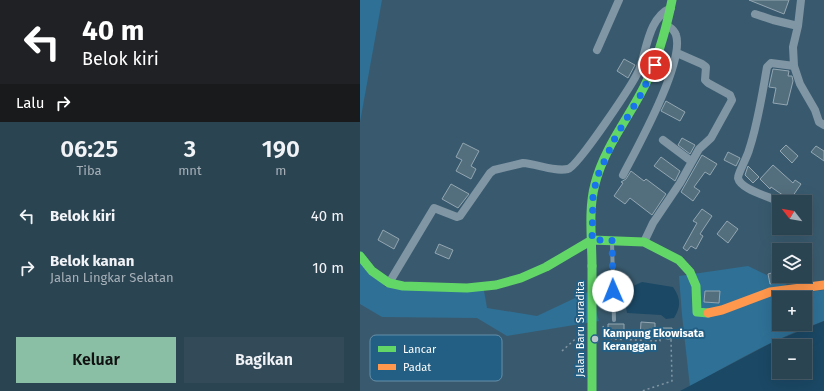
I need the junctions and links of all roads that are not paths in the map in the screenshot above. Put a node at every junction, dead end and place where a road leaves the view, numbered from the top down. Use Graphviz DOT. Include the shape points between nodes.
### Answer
graph roads {
  1 [pos="619,0"];
  2 [pos="801,0"];
  3 [pos="670,3"];
  4 [pos="755,14"];
  5 [pos="668,26"];
  6 [pos="798,26"];
  7 [pos="597,50"];
  8 [pos="677,53"];
  9 [pos="794,66"];
  10 [pos="824,125"];
  11 [pos="663,140"];
  12 [pos="691,160"];
  13 [pos="623,175"];
  14 [pos="772,197"];
  15 [pos="592,240"];
  16 [pos="612,240"];
  17 [pos="644,242"];
  18 [pos="360,256"];
  19 [pos="389,283"];
  20 [pos="824,285"];
  21 [pos="614,320"];
  22 [pos="592,391"];
  1 -- 7 [label="street"];
  2 -- 6 [label="street"];
  3 -- 5 [label="street, Jalan Baru Suradita"];
  3 -- 19 [label="street" via="653,27 632,84 571,168 558,169 518,163 490,173 460,216 434,208"];
  4 -- 6 [label="street"];
  5 -- 8 [label="street" via="677,36"];
  5 -- 15 [label="street, Jalan Baru Suradita" via="655,65 597,177 593,196"];
  6 -- 9 [label="street" via="793,48"];
  8 -- 12 [label="street" via="706,67 705,80 708,84 732,97 709,141"];
  8 -- 13 [label="street" via="664,91"];
  9 -- 10 [label="street" via="819,122"];
  9 -- 14 [label="street" via="771,63 767,67 757,122 748,155 738,176 748,189"];
  11 -- 12 [label="street"];
  12 -- 17 [label="street"];
  15 -- 16 [label="street"];
  15 -- 19 [label="street" via="546,267 496,285 446,289"];
  15 -- 22 [label="street, Jalan Baru Suradita, bridge"];
  16 -- 17 [label="street"];
  16 -- 21 [label="lane"];
  17 -- 20 [label="street" via="680,260 690,272 696,286 697,312 708,314 793,286"];
  18 -- 19 [label="street" via="372,271"];
}
